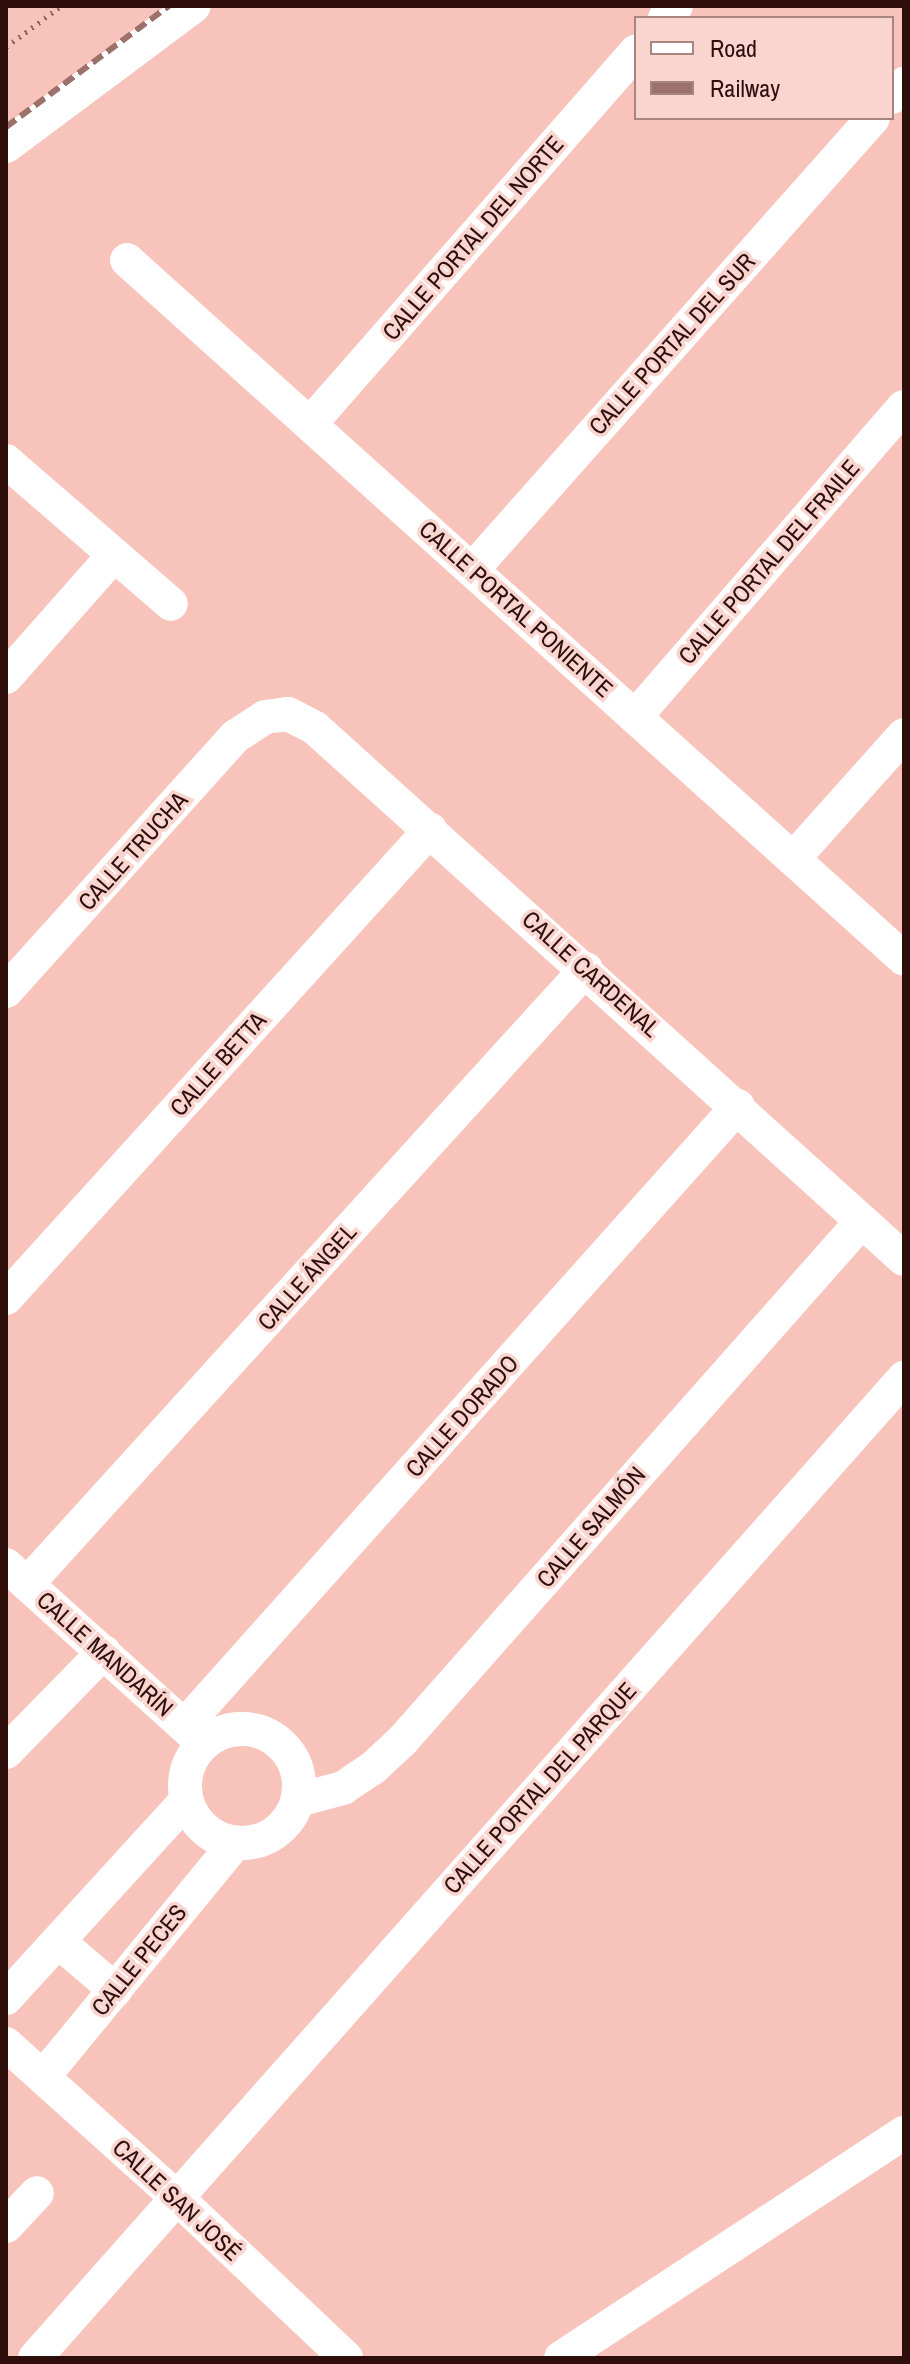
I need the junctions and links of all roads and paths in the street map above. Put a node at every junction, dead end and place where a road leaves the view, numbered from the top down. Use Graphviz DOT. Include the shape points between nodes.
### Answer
graph roads {
  1 [pos="61,6"];
  2 [pos="194,6"];
  3 [pos="6,47"];
  4 [pos="634,54"];
  5 [pos="871,120"];
  6 [pos="6,146"];
  7 [pos="127,260"];
  8 [pos="904,407"];
  9 [pos="310,424"];
  10 [pos="6,461"];
  11 [pos="113,556"];
  12 [pos="472,570"];
  13 [pos="171,604"];
  14 [pos="6,677"];
  15 [pos="265,717"];
  16 [pos="635,717"];
  17 [pos="904,735"];
  18 [pos="430,830"];
  19 [pos="793,859"];
  20 [pos="904,959"];
  21 [pos="586,969"];
  22 [pos="6,991"];
  23 [pos="738,1106"];
  24 [pos="862,1221"];
  25 [pos="904,1259"];
  26 [pos="6,1298"];
  27 [pos="904,1378"];
  28 [pos="17,1574"];
  29 [pos="104,1652"];
  30 [pos="194,1734"];
  31 [pos="6,1752"];
  32 [pos="298,1800"];
  33 [pos="186,1801"];
  34 [pos="235,1843"];
  35 [pos="59,1942"];
  36 [pos="115,1990"];
  37 [pos="6,1998"];
  38 [pos="6,2044"];
  39 [pos="43,2077"];
  40 [pos="904,2133"];
  41 [pos="37,2193"];
  42 [pos="176,2197"];
  43 [pos="6,2226"];
  44 [pos="35,2358"];
  45 [pos="346,2358"];
  46 [pos="561,2358"];
  1 -- 3 [label="path"];
  2 -- 6 [label="street"];
  4 -- 9 [label="street, CALLE PORTAL DEL NORTE"];
  5 -- 12 [label="street, CALLE PORTAL DEL SUR"];
  7 -- 9 [label="street, CALLE PORTAL PONIENTE"];
  8 -- 16 [label="street, CALLE PORTAL DEL FRAILE"];
  9 -- 12 [label="street, CALLE PORTAL PONIENTE"];
  10 -- 11 [label="street"];
  11 -- 13 [label="street"];
  11 -- 14 [label="street"];
  12 -- 16 [label="street, CALLE PORTAL PONIENTE"];
  15 -- 18 [label="street, CALLE CARDENAL" via="288,714 315,728"];
  15 -- 22 [label="street, CALLE TRUCHA" via="236,736"];
  16 -- 19 [label="street, CALLE PORTAL PONIENTE"];
  17 -- 19 [label="street"];
  18 -- 21 [label="street, CALLE CARDENAL"];
  18 -- 26 [label="street, CALLE BETTA"];
  19 -- 20 [label="street, CALLE PORTAL PONIENTE"];
  21 -- 23 [label="street, CALLE CARDENAL"];
  21 -- 28 [label="street, CALLE ÁNGEL"];
  23 -- 24 [label="street, CALLE CARDENAL"];
  23 -- 30 [label="street, CALLE DORADO"];
  24 -- 25 [label="street, CALLE CARDENAL"];
  24 -- 32 [label="street, CALLE SALMÓN" via="402,1741 343,1788"];
  27 -- 42 [label="street, CALLE PORTAL DEL PARQUE"];
  28 -- 29 [label="street, CALLE MANDARÍN"];
  29 -- 30 [label="street, CALLE MANDARÍN"];
  29 -- 31 [label="street"];
  30 -- 32 [label="street" via="232,1729 264,1733 278,1741 297,1767"];
  30 -- 33 [label="street"];
  32 -- 34 [label="street" via="281,1828"];
  33 -- 34 [label="street" via="204,1830"];
  33 -- 35 [label="street"];
  34 -- 36 [label="street, CALLE PECES"];
  35 -- 36 [label="street"];
  35 -- 37 [label="street"];
  36 -- 39 [label="street, CALLE PECES"];
  38 -- 39 [label="street, CALLE SAN JOSÉ"];
  39 -- 42 [label="street, CALLE SAN JOSÉ"];
  40 -- 46 [label="street"];
  41 -- 43 [label="street"];
  42 -- 44 [label="street, CALLE PORTAL DEL PARQUE"];
  42 -- 45 [label="street, CALLE SAN JOSÉ"];
}
